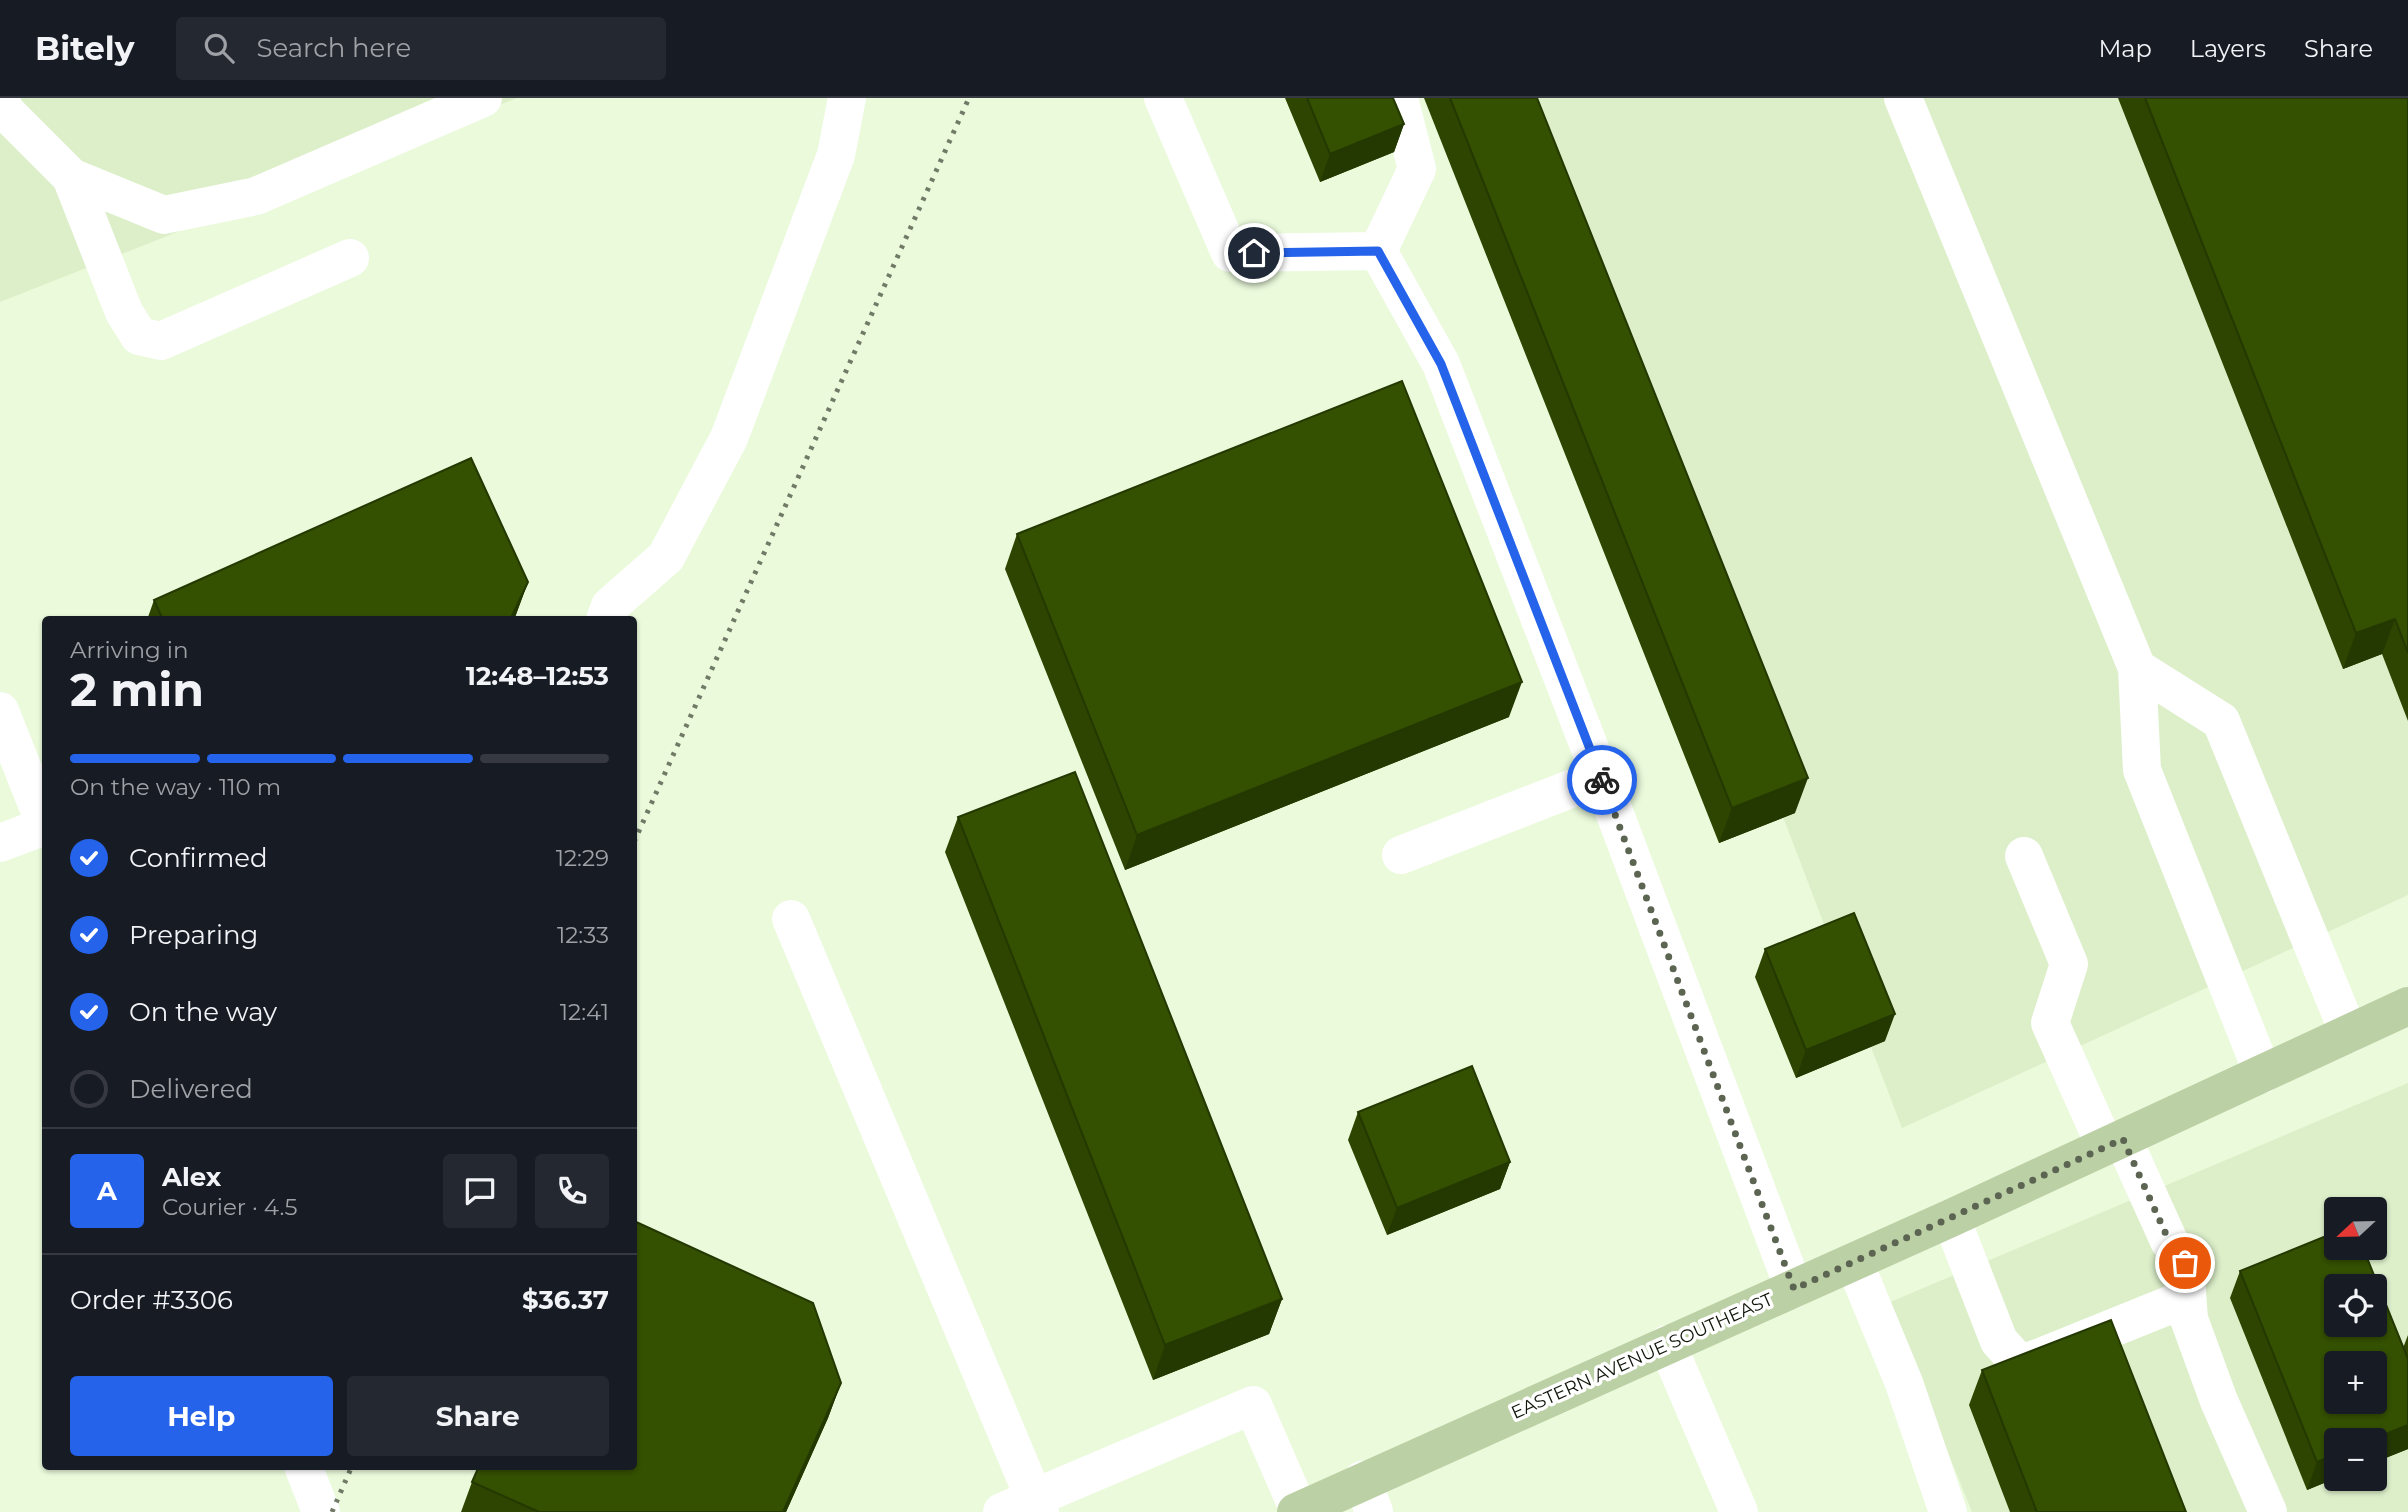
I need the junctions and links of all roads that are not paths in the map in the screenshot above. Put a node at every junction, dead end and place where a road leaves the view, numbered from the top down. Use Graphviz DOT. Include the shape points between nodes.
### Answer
graph roads {
  1 [pos="484,98"];
  2 [pos="847,98"];
  3 [pos="1163,98"];
  4 [pos="1399,98"];
  5 [pos="1903,98"];
  6 [pos="15,103"];
  7 [pos="71,177"];
  8 [pos="1378,251"];
  9 [pos="350,258"];
  10 [pos="606,616"];
  11 [pos="2137,668"];
  12 [pos="0,711"];
  13 [pos="1601,777"];
  14 [pos="42,819"];
  15 [pos="42,828"];
  16 [pos="0,843"];
  17 [pos="1402,855"];
  18 [pos="2024,856"];
  19 [pos="791,919"];
  20 [pos="2408,1006"];
  21 [pos="2348,1034"];
  22 [pos="2263,1074"];
  23 [pos="2114,1142"];
  24 [pos="1951,1218"];
  25 [pos="1854,1262"];
  26 [pos="1794,1289"];
  27 [pos="2187,1298"];
  28 [pos="1667,1344"];
  29 [pos="305,1470"];
  30 [pos="1368,1496"];
  31 [pos="1025,1507"];
  32 [pos="1297,1511"];
  33 [pos="321,1512"];
  34 [pos="1739,1512"];
  35 [pos="1948,1512"];
  36 [pos="2268,1512"];
  1 -- 7 [label="street" via="256,196 164,215"];
  2 -- 10 [label="street" via="836,155 729,438 666,557 610,606"];
  3 -- 8 [label="street" via="1230,253"];
  4 -- 8 [label="street" via="1417,169"];
  5 -- 11 [label="street"];
  6 -- 7 [label="street"];
  7 -- 9 [label="street" via="124,312 139,336 161,341"];
  8 -- 13 [label="street" via="1441,364"];
  11 -- 21 [label="street" via="2221,721"];
  11 -- 22 [label="street" via="2142,770"];
  12 -- 14 [label="street"];
  13 -- 17 [label="street"];
  13 -- 26 [label="street"];
  15 -- 16 [label="street"];
  18 -- 23 [label="street" via="2069,964 2050,1023"];
  19 -- 31 [label="street"];
  20 -- 21 [label="main road, EASTERN AVENUE SOUTHEAST"];
  21 -- 22 [label="main road, EASTERN AVENUE SOUTHEAST"];
  22 -- 23 [label="main road, EASTERN AVENUE SOUTHEAST"];
  23 -- 24 [label="main road, EASTERN AVENUE SOUTHEAST"];
  23 -- 27 [label="street" via="2185,1263"];
  24 -- 25 [label="main road, EASTERN AVENUE SOUTHEAST"];
  24 -- 27 [label="street" via="1999,1341 2018,1362"];
  25 -- 26 [label="main road, EASTERN AVENUE SOUTHEAST"];
  25 -- 35 [label="street" via="1904,1383"];
  26 -- 28 [label="main road, EASTERN AVENUE SOUTHEAST"];
  27 -- 36 [label="street" via="2189,1319 2219,1401"];
  28 -- 30 [label="main road, EASTERN AVENUE SOUTHEAST"];
  28 -- 34 [label="street"];
  29 -- 33 [label="street"];
  30 -- 32 [label="main road, EASTERN AVENUE SOUTHEAST"];
  31 -- 32 [label="street" via="1253,1405"];
}
